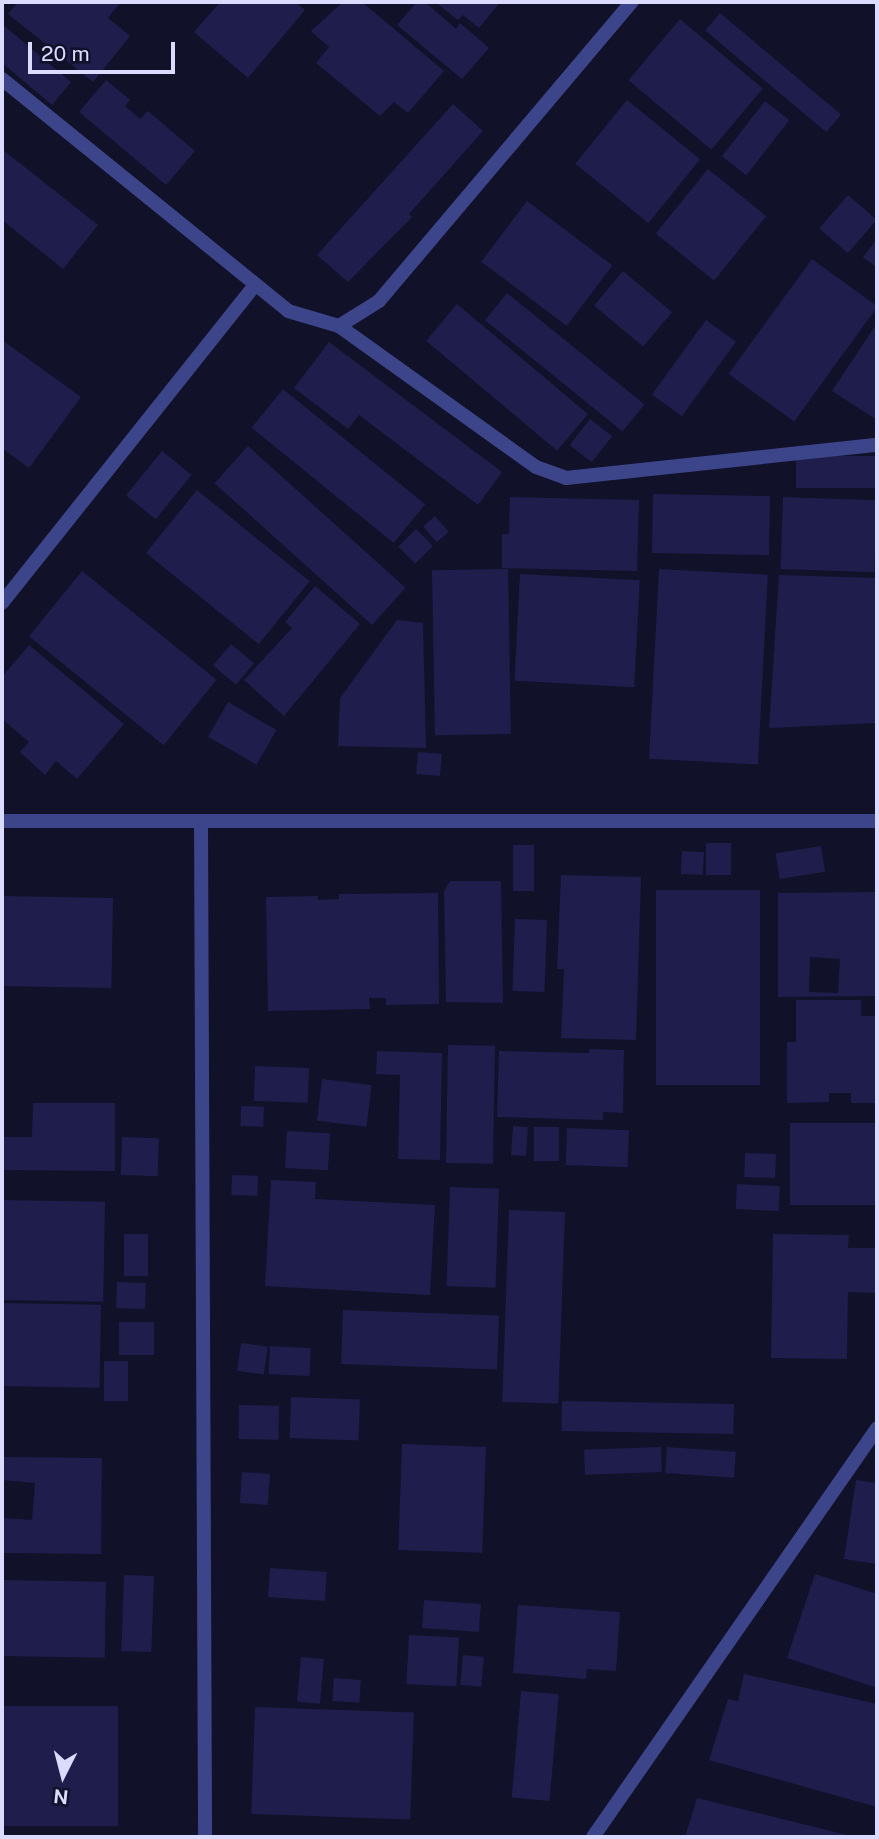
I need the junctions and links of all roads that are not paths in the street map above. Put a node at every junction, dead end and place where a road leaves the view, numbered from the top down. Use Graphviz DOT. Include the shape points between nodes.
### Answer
graph roads {
  1 [pos="632,2"];
  2 [pos="2,79"];
  3 [pos="254,285"];
  4 [pos="339,326"];
  5 [pos="877,445"];
  6 [pos="2,603"];
  7 [pos="2,821"];
  8 [pos="877,821"];
  9 [pos="201,823"];
  10 [pos="877,1428"];
  11 [pos="205,1837"];
  12 [pos="593,1837"];
  1 -- 4 [label="street" via="379,301"];
  2 -- 3 [label="street"];
  3 -- 4 [label="street" via="288,311"];
  3 -- 6 [label="street"];
  4 -- 5 [label="street" via="536,467 566,478"];
  7 -- 9 [label="street"];
  8 -- 9 [label="street"];
  9 -- 11 [label="street"];
  10 -- 12 [label="street"];
}
